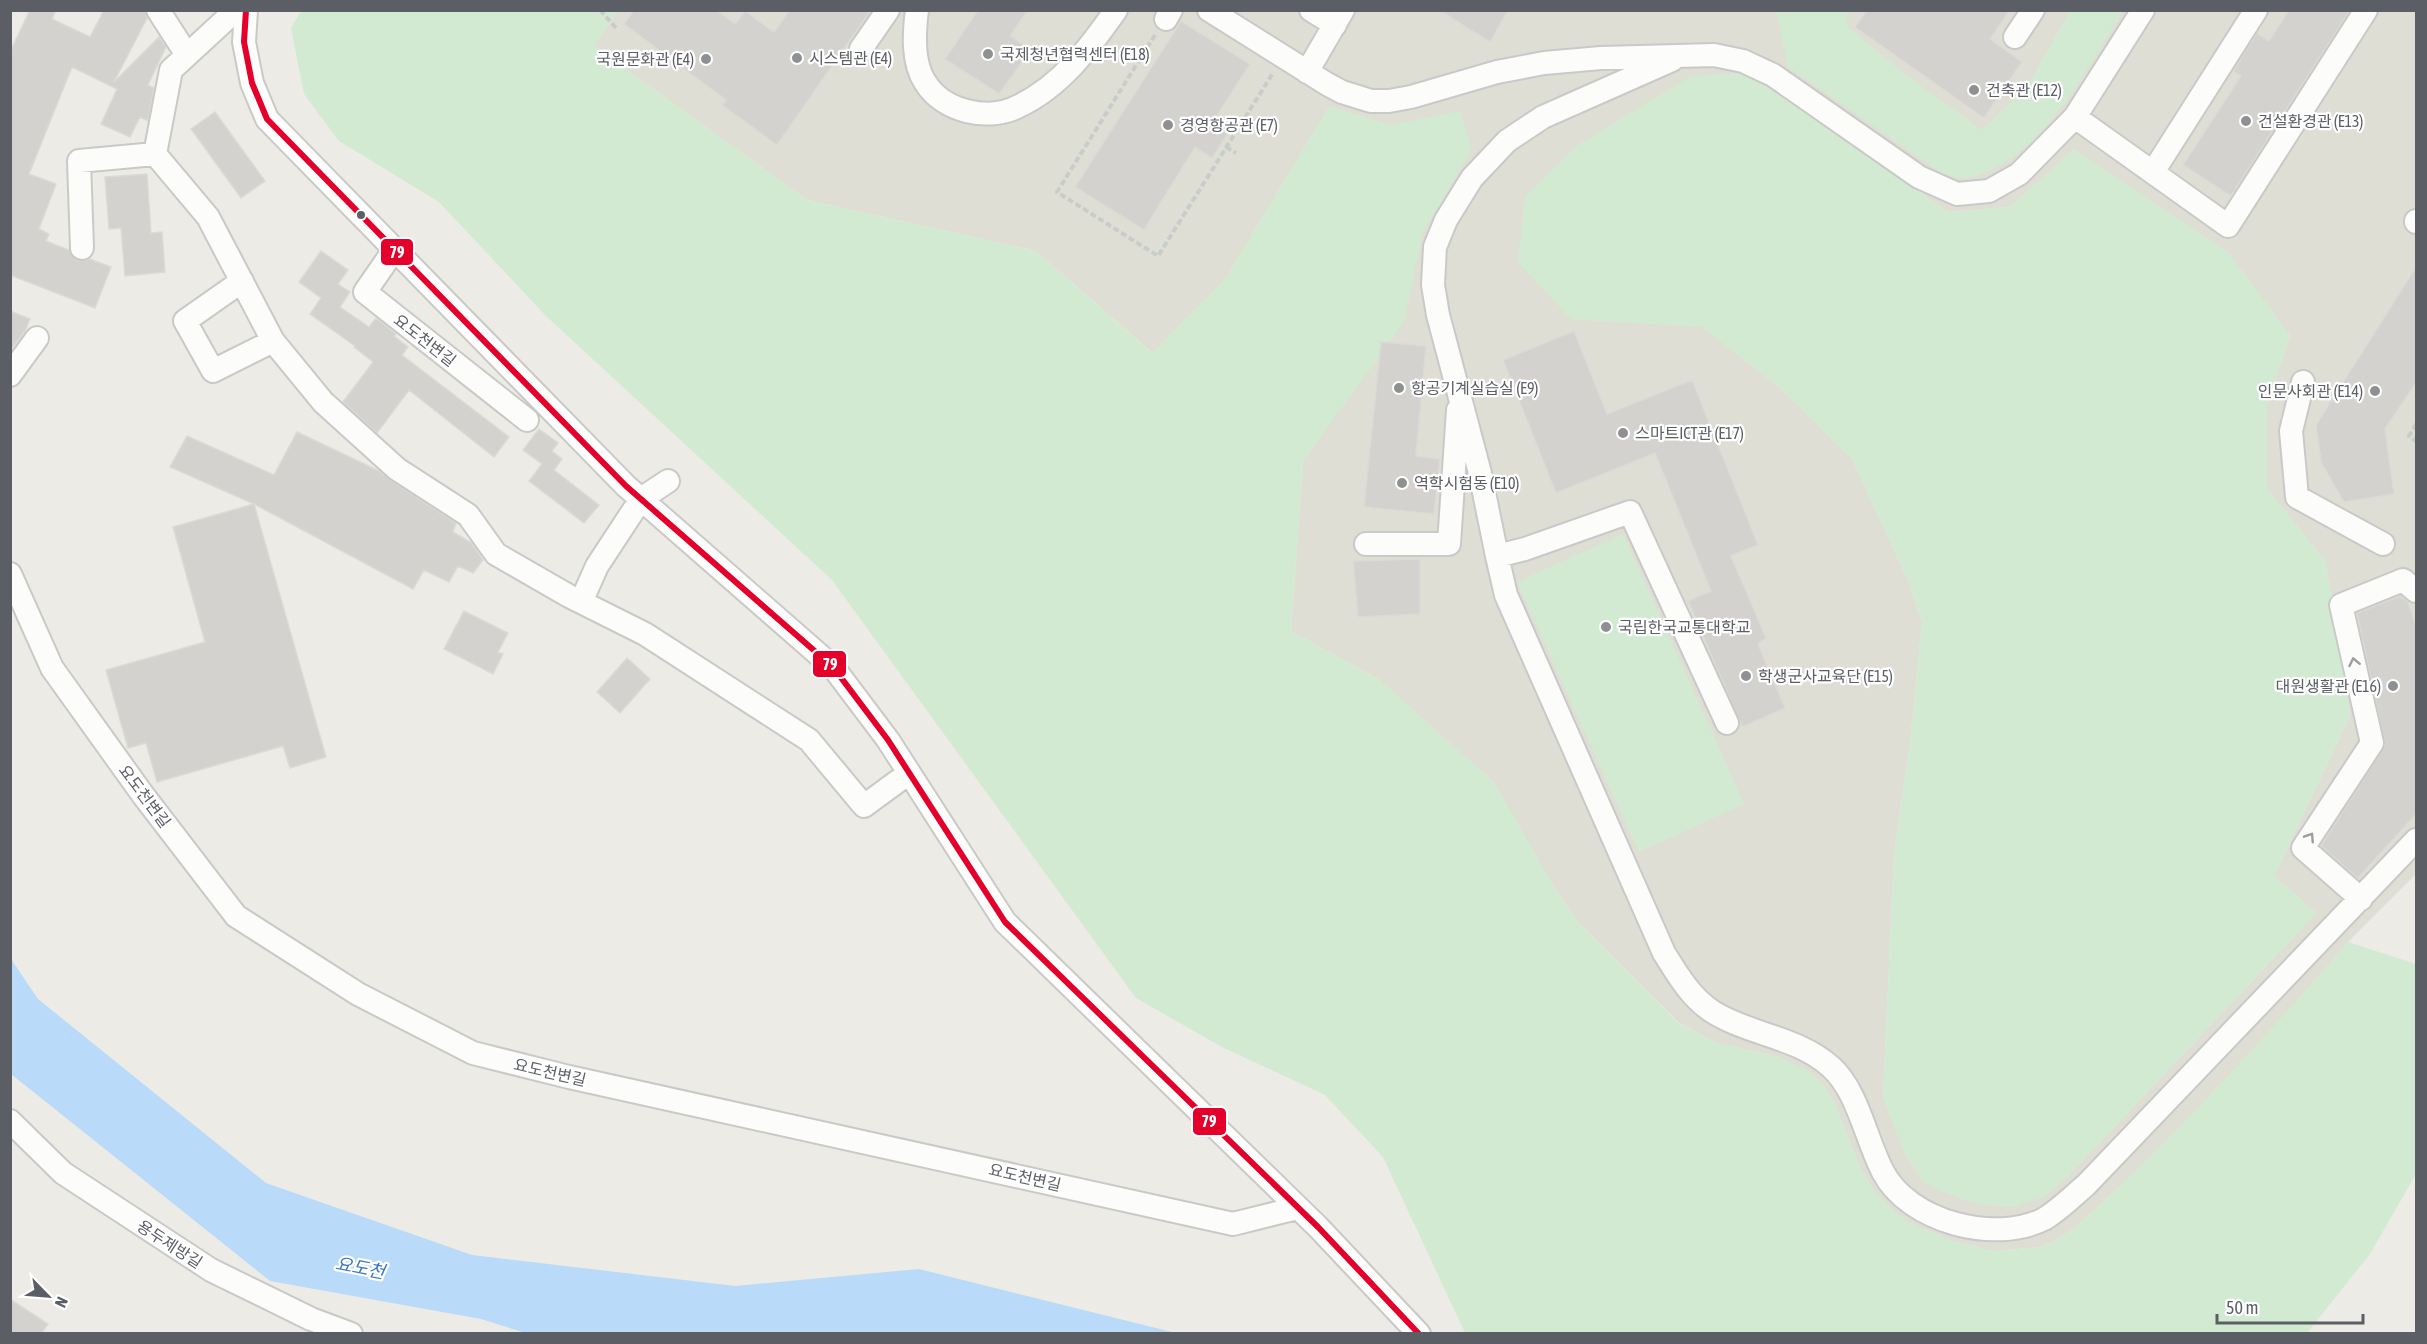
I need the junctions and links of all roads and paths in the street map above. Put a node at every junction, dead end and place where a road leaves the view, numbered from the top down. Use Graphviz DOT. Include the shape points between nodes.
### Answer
graph roads {
  1 [pos="158,10"];
  2 [pos="236,10"];
  3 [pos="246,10"];
  4 [pos="600,10"];
  5 [pos="888,10"];
  6 [pos="917,10"];
  7 [pos="1116,10"];
  8 [pos="1209,10"];
  9 [pos="1311,10"];
  10 [pos="2033,10"];
  11 [pos="2144,10"];
  12 [pos="2256,10"];
  13 [pos="2366,10"];
  14 [pos="1168,15"];
  15 [pos="1339,18"];
  16 [pos="616,28"];
  17 [pos="2015,37"];
  18 [pos="861,48"];
  19 [pos="187,55"];
  20 [pos="1679,57"];
  21 [pos="1277,68"];
  22 [pos="1307,72"];
  23 [pos="2075,117"];
  24 [pos="1226,147"];
  25 [pos="1236,153"];
  26 [pos="155,154"];
  27 [pos="2152,172"];
  28 [pos="82,248"];
  29 [pos="394,250"];
  30 [pos="242,281"];
  31 [pos="36,338"];
  32 [pos="273,341"];
  33 [pos="10,375"];
  34 [pos="2303,382"];
  35 [pos="1459,390"];
  36 [pos="527,420"];
  37 [pos="2416,424"];
  38 [pos="2416,441"];
  39 [pos="668,481"];
  40 [pos="641,499"];
  41 [pos="1366,544"];
  42 [pos="2383,544"];
  43 [pos="1497,556"];
  44 [pos="10,574"];
  45 [pos="2416,591"];
  46 [pos="581,602"];
  47 [pos="1727,723"];
  48 [pos="909,773"];
  49 [pos="2416,840"];
  50 [pos="2361,899"];
  51 [pos="10,1121"];
  52 [pos="1297,1208"];
  53 [pos="351,1334"];
  54 [pos="1419,1334"];
  1 -- 19 [label="street"];
  2 -- 19 [label="street"];
  3 -- 29 [label="street" via="244,42 252,83 267,119"];
  4 -- 16 [label="path"];
  5 -- 18 [label="street"];
  6 -- 7 [label="street" via="916,57 924,82 952,107 970,113 1017,108 1043,92 1071,67"];
  8 -- 22 [label="street"];
  9 -- 15 [label="street"];
  10 -- 17 [label="street"];
  11 -- 23 [label="street"];
  12 -- 27 [label="street"];
  13 -- 27 [label="street" via="2228,226"];
  14 -- 24 [label="path" via="1057,192 1158,255"];
  15 -- 22 [label="street"];
  19 -- 26 [label="street" via="171,70"];
  20 -- 22 [label="street" via="1544,63 1389,101 1371,101 1341,92"];
  20 -- 23 [label="street" via="1714,55 1743,61 1773,75 1918,177 1957,194 1989,191 2019,174"];
  20 -- 35 [label="street" via="1543,117 1508,141 1472,178 1446,220 1436,248 1433,285"];
  21 -- 24 [label="path"];
  23 -- 27 [label="street"];
  24 -- 25 [label="path"];
  26 -- 28 [label="street" via="80,161"];
  26 -- 30 [label="street" via="208,217"];
  29 -- 36 [label="street, 요도천변길" via="364,292"];
  29 -- 40 [label="street"];
  30 -- 32 [label="street"];
  30 -- 32 [label="street" via="185,321 213,371"];
  31 -- 33 [label="street"];
  32 -- 46 [label="street" via="323,402 397,469 468,515 496,554"];
  34 -- 42 [label="street" via="2291,431 2297,496"];
  35 -- 41 [label="street" via="1449,544"];
  35 -- 43 [label="street"];
  37 -- 38 [label="path" via="2409,436"];
  39 -- 40 [label="street"];
  40 -- 46 [label="street" via="597,566"];
  40 -- 48 [label="street" via="833,667"];
  43 -- 47 [label="street" via="1630,512"];
  43 -- 50 [label="street" via="1506,595 1664,953 1683,984 1711,1011 1813,1053 1833,1068 1845,1084 1884,1174 1897,1192 1911,1204 1949,1222 2000,1229 2043,1219 2057,1209 2086,1185"];
  44 -- 52 [label="street, 요도천변길" via="52,668 236,916 358,994 473,1053 1233,1224"];
  50 -- 45 [label="street, one-way" via="2302,848 2372,743 2341,604 2403,580"];
  46 -- 48 [label="street" via="645,634 809,740 864,806"];
  48 -- 52 [label="street" via="1005,922"];
  49 -- 50 [label="street"];
  51 -- 53 [label="street, 용두제방길" via="63,1173 211,1270"];
  52 -- 54 [label="street"];
}
